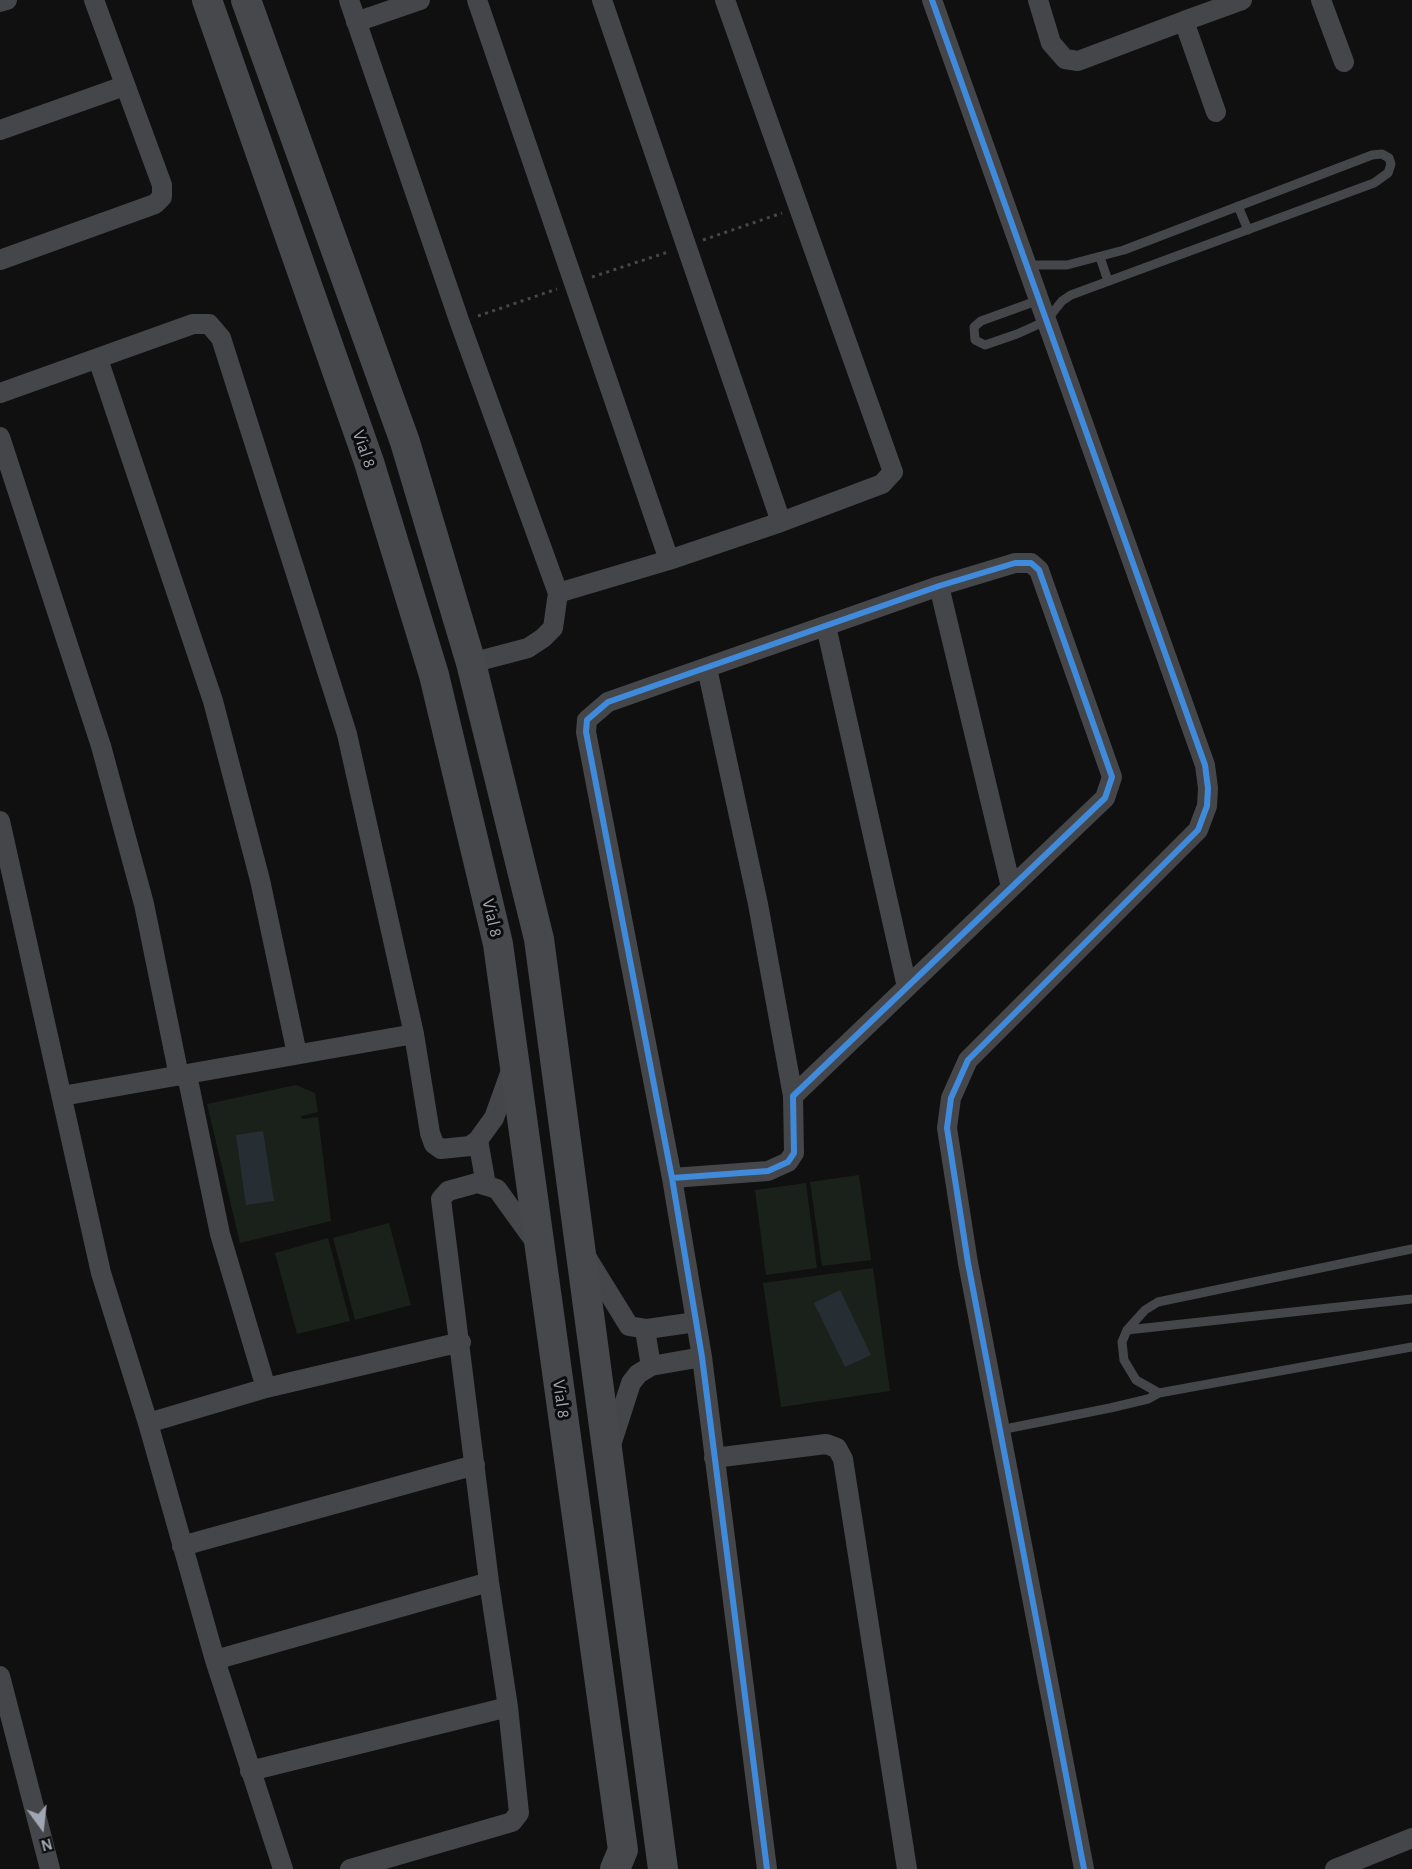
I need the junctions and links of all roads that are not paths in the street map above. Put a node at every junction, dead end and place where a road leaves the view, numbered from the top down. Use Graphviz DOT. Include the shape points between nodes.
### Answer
graph roads {
  1 [pos="7,0"];
  2 [pos="94,0"];
  3 [pos="207,0"];
  4 [pos="246,0"];
  5 [pos="263,0"];
  6 [pos="349,0"];
  7 [pos="420,0"];
  8 [pos="477,0"];
  9 [pos="602,0"];
  10 [pos="725,0"];
  11 [pos="932,0"];
  12 [pos="1038,0"];
  13 [pos="1242,0"];
  14 [pos="1321,0"];
  15 [pos="0,3"];
  16 [pos="1184,21"];
  17 [pos="356,22"];
  18 [pos="266,56"];
  19 [pos="1344,62"];
  20 [pos="124,86"];
  21 [pos="1216,112"];
  22 [pos="0,130"];
  23 [pos="1238,206"];
  24 [pos="1248,230"];
  25 [pos="1100,257"];
  26 [pos="0,260"];
  27 [pos="1026,265"];
  28 [pos="1108,281"];
  29 [pos="1039,300"];
  30 [pos="1046,321"];
  31 [pos="98,359"];
  32 [pos="0,393"];
  33 [pos="0,437"];
  34 [pos="781,522"];
  35 [pos="669,560"];
  36 [pos="939,586"];
  37 [pos="558,593"];
  38 [pos="826,626"];
  39 [pos="471,663"];
  40 [pos="707,668"];
  41 [pos="0,820"];
  42 [pos="1011,887"];
  43 [pos="907,987"];
  44 [pos="414,1034"];
  45 [pos="297,1054"];
  46 [pos="514,1062"];
  47 [pos="183,1075"];
  48 [pos="62,1096"];
  49 [pos="793,1096"];
  50 [pos="478,1140"];
  51 [pos="672,1178"];
  52 [pos="486,1185"];
  53 [pos="582,1247"];
  54 [pos="1412,1249"];
  55 [pos="541,1250"];
  56 [pos="1412,1299"];
  57 [pos="696,1322"];
  58 [pos="645,1330"];
  59 [pos="1127,1330"];
  60 [pos="461,1342"];
  61 [pos="1412,1347"];
  62 [pos="702,1356"];
  63 [pos="651,1366"];
  64 [pos="266,1388"];
  65 [pos="1159,1393"];
  66 [pos="148,1423"];
  67 [pos="1000,1430"];
  68 [pos="609,1450"];
  69 [pos="714,1458"];
  70 [pos="475,1465"];
  71 [pos="182,1546"];
  72 [pos="489,1582"];
  73 [pos="216,1660"];
  74 [pos="0,1676"];
  75 [pos="508,1707"];
  76 [pos="7,1726"];
  77 [pos="250,1771"];
  78 [pos="1412,1838"];
  79 [pos="1366,1863"];
  80 [pos="50,1869"];
  81 [pos="283,1869"];
  82 [pos="350,1869"];
  83 [pos="615,1869"];
  84 [pos="663,1869"];
  85 [pos="767,1869"];
  86 [pos="907,1869"];
  87 [pos="1084,1869"];
  88 [pos="1335,1869"];
  1 -- 15 [label="street"];
  2 -- 20 [label="street"];
  3 -- 46 [label="main road, Vial 8" via="369,462 434,675 498,944"];
  4 -- 18 [label="main road"];
  5 -- 18 [label="street"];
  6 -- 17 [label="street"];
  7 -- 17 [label="street"];
  8 -- 35 [label="street"];
  9 -- 34 [label="street"];
  10 -- 34 [label="street" via="893,472 882,484"];
  11 -- 27 [label="street"];
  12 -- 16 [label="street" via="1051,44 1065,59 1078,61"];
  13 -- 16 [label="street"];
  14 -- 19 [label="street"];
  16 -- 21 [label="street"];
  17 -- 37 [label="street"];
  18 -- 39 [label="main road" via="405,442"];
  20 -- 22 [label="street"];
  20 -- 26 [label="street" via="162,185 162,197 155,204"];
  23 -- 24 [label="lane"];
  23 -- 24 [label="lane" via="1372,155 1389,158 1388,173 1374,183"];
  23 -- 25 [label="lane"];
  24 -- 28 [label="lane"];
  25 -- 27 [label="lane" via="1054,266"];
  25 -- 28 [label="lane"];
  27 -- 29 [label="street"];
  28 -- 30 [label="lane" via="1071,295"];
  29 -- 30 [label="street"];
  29 -- 30 [label="lane" via="981,321 974,327 975,340 985,345"];
  30 -- 67 [label="street" via="1205,765 1208,788 1198,830 968,1060 951,1098 947,1128 951,1161"];
  31 -- 32 [label="street"];
  31 -- 44 [label="street" via="193,324 209,324 221,338 347,734"];
  31 -- 45 [label="street" via="213,701 260,880"];
  33 -- 47 [label="street" via="100,746 144,904"];
  34 -- 35 [label="street"];
  35 -- 37 [label="street"];
  36 -- 38 [label="street"];
  36 -- 42 [label="street"];
  36 -- 42 [label="street" via="1015,563 1031,563 1039,570 1112,777 1105,798"];
  37 -- 39 [label="street" via="553,628 543,639 528,648"];
  38 -- 40 [label="street"];
  38 -- 43 [label="street"];
  39 -- 53 [label="main road" via="539,939"];
  40 -- 49 [label="street" via="758,904"];
  40 -- 51 [label="street" via="608,702 587,720 586,732"];
  41 -- 48 [label="street"];
  42 -- 43 [label="street"];
  43 -- 49 [label="street"];
  44 -- 45 [label="street"];
  44 -- 50 [label="street" via="434,1144 441,1149 470,1146"];
  45 -- 47 [label="street"];
  46 -- 50 [label="street" via="494,1118"];
  46 -- 55 [label="main road, Vial 8"];
  47 -- 48 [label="street"];
  47 -- 64 [label="street" via="220,1234"];
  48 -- 66 [label="street" via="101,1274"];
  49 -- 51 [label="street" via="794,1153 788,1162 768,1171"];
  50 -- 52 [label="street"];
  51 -- 57 [label="street"];
  52 -- 55 [label="street" via="504,1195"];
  52 -- 60 [label="street" via="459,1187 441,1199"];
  53 -- 58 [label="street" via="621,1318 629,1326"];
  53 -- 68 [label="main road"];
  54 -- 59 [label="lane" via="1158,1302"];
  55 -- 83 [label="main road, Vial 8" via="622,1851"];
  56 -- 59 [label="lane"];
  57 -- 58 [label="street"];
  57 -- 62 [label="street"];
  58 -- 63 [label="street"];
  59 -- 65 [label="lane" via="1122,1342 1125,1360 1136,1380"];
  60 -- 64 [label="street"];
  60 -- 70 [label="street"];
  61 -- 65 [label="lane"];
  62 -- 63 [label="street"];
  62 -- 69 [label="street"];
  63 -- 68 [label="street" via="631,1383"];
  64 -- 66 [label="street"];
  65 -- 67 [label="lane" via="1110,1408"];
  66 -- 71 [label="street"];
  67 -- 87 [label="street"];
  68 -- 84 [label="main road"];
  69 -- 85 [label="street"];
  69 -- 86 [label="street" via="826,1444 837,1448 843,1459"];
  70 -- 71 [label="street"];
  70 -- 72 [label="street"];
  71 -- 73 [label="street"];
  72 -- 73 [label="street"];
  72 -- 75 [label="street"];
  73 -- 77 [label="street"];
  74 -- 76 [label="street"];
  75 -- 77 [label="street"];
  75 -- 82 [label="street" via="517,1818"];
  76 -- 80 [label="street"];
  77 -- 81 [label="street"];
  78 -- 79 [label="street"];
  79 -- 88 [label="street"];
}
